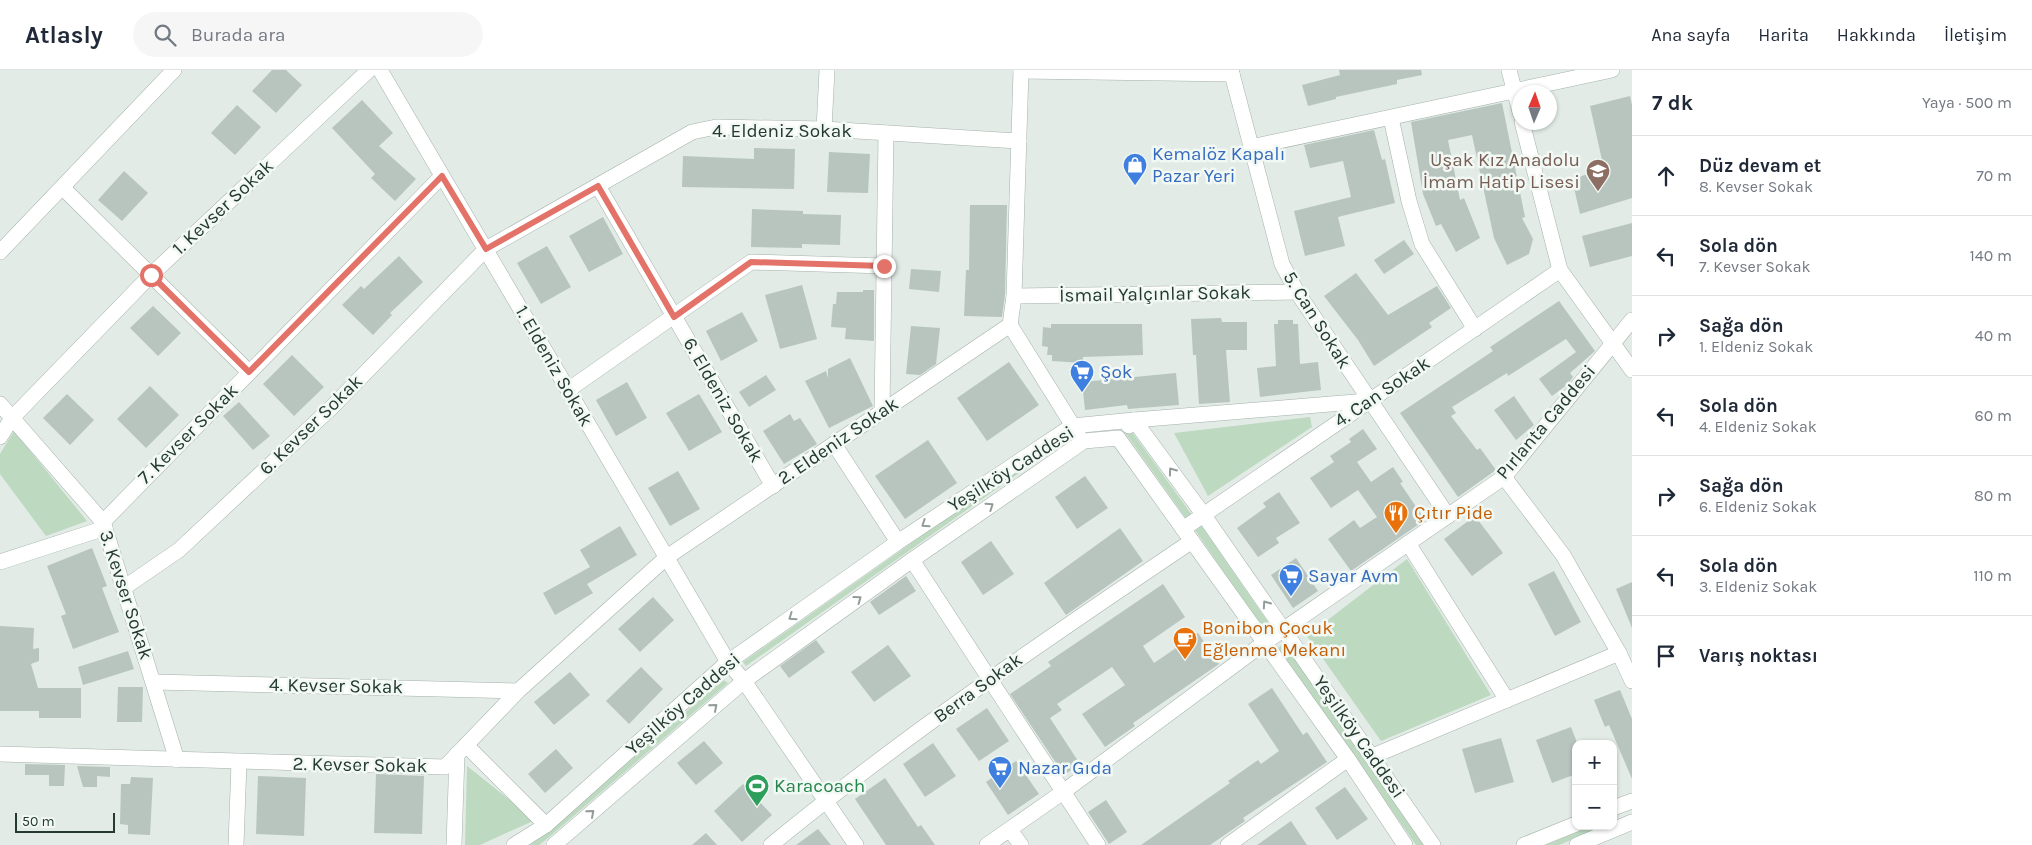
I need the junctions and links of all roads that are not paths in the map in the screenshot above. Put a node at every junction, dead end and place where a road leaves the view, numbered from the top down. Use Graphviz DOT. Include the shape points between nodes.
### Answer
graph roads {
  1 [pos="174,70"];
  2 [pos="369,70"];
  3 [pos="380,70"];
  4 [pos="827,70"];
  5 [pos="1021,70"];
  6 [pos="1509,70"];
  7 [pos="1612,70"];
  8 [pos="1232,72"];
  9 [pos="1513,85"];
  10 [pos="1542,85"];
  11 [pos="1512,91"];
  12 [pos="1391,118"];
  13 [pos="824,129"];
  14 [pos="1524,130"];
  15 [pos="886,133"];
  16 [pos="1019,141"];
  17 [pos="1251,148"];
  18 [pos="442,176"];
  19 [pos="598,186"];
  20 [pos="63,188"];
  21 [pos="3,243"];
  22 [pos="486,249"];
  23 [pos="884,266"];
  24 [pos="1560,270"];
  25 [pos="151,275"];
  26 [pos="1297,292"];
  27 [pos="1014,296"];
  28 [pos="674,317"];
  29 [pos="1632,320"];
  30 [pos="1010,325"];
  31 [pos="1475,329"];
  32 [pos="1613,342"];
  33 [pos="1632,370"];
  34 [pos="249,372"];
  35 [pos="568,390"];
  36 [pos="1369,401"];
  37 [pos="0,404"];
  38 [pos="882,412"];
  39 [pos="12,418"];
  40 [pos="1134,420"];
  41 [pos="1072,426"];
  42 [pos="0,437"];
  43 [pos="1118,438"];
  44 [pos="1084,442"];
  45 [pos="834,444"];
  46 [pos="1504,477"];
  47 [pos="773,486"];
  48 [pos="1204,514"];
  49 [pos="1448,516"];
  50 [pos="104,525"];
  51 [pos="1187,535"];
  52 [pos="898,542"];
  53 [pos="1408,543"];
  54 [pos="667,558"];
  55 [pos="912,560"];
  56 [pos="0,562"];
  57 [pos="125,587"];
  58 [pos="1284,629"];
  59 [pos="1264,643"];
  60 [pos="1619,653"];
  61 [pos="728,662"];
  62 [pos="989,678"];
  63 [pos="1632,681"];
  64 [pos="154,682"];
  65 [pos="744,682"];
  66 [pos="518,691"];
  67 [pos="1507,700"];
  68 [pos="461,750"];
  69 [pos="0,754"];
  70 [pos="1373,756"];
  71 [pos="1348,759"];
  72 [pos="177,760"];
  73 [pos="239,762"];
  74 [pos="1063,792"];
  75 [pos="826,800"];
  76 [pos="1632,801"];
  77 [pos="1617,807"];
  78 [pos="1632,822"];
  79 [pos="546,825"];
  80 [pos="1572,826"];
  81 [pos="1010,830"];
  82 [pos="560,843"];
  83 [pos="236,845"];
  84 [pos="454,845"];
  85 [pos="514,845"];
  86 [pos="770,845"];
  87 [pos="856,845"];
  88 [pos="987,845"];
  89 [pos="1021,845"];
  90 [pos="1098,845"];
  91 [pos="1228,845"];
  92 [pos="1405,845"];
  93 [pos="1433,845"];
  94 [pos="1524,845"];
  95 [pos="1577,845"];
  1 -- 20 [label="street"];
  2 -- 25 [label="street, 1. Kevser Sokak"];
  3 -- 18 [label="street, 1. Eldeniz Sokak"];
  4 -- 13 [label="street"];
  5 -- 8 [label="street"];
  5 -- 16 [label="street"];
  6 -- 9 [label="street"];
  7 -- 10 [label="street"];
  8 -- 17 [label="street, 5. Can Sokak"];
  11 -- 12 [label="street"];
  12 -- 17 [label="street"];
  12 -- 31 [label="street" via="1422,244"];
  13 -- 15 [label="street, 4. Eldeniz Sokak"];
  13 -- 19 [label="street, 4. Eldeniz Sokak" via="716,128 692,132"];
  14 -- 24 [label="street"];
  15 -- 16 [label="street, 4. Eldeniz Sokak"];
  15 -- 23 [label="street"];
  16 -- 27 [label="street"];
  17 -- 26 [label="street, 5. Can Sokak" via="1282,264"];
  18 -- 22 [label="street, 1. Eldeniz Sokak"];
  18 -- 34 [label="street, 7. Kevser Sokak"];
  19 -- 22 [label="street, 4. Eldeniz Sokak"];
  19 -- 28 [label="street, 6. Eldeniz Sokak"];
  20 -- 21 [label="street"];
  20 -- 25 [label="street"];
  22 -- 35 [label="street, 1. Eldeniz Sokak"];
  22 -- 57 [label="street, 6. Kevser Sokak" via="317,421 179,550"];
  23 -- 28 [label="street" via="751,262"];
  23 -- 38 [label="street"];
  24 -- 31 [label="street, 4. Can Sokak"];
  24 -- 32 [label="street"];
  25 -- 34 [label="street"];
  25 -- 39 [label="street, 1. Kevser Sokak"];
  26 -- 27 [label="street, İsmail Yalçınlar Sokak"];
  26 -- 36 [label="street, 5. Can Sokak"];
  27 -- 30 [label="street"];
  28 -- 35 [label="street"];
  28 -- 47 [label="street, 6. Eldeniz Sokak"];
  29 -- 32 [label="street, Pırlanta Caddesi"];
  30 -- 38 [label="street, 2. Eldeniz Sokak"];
  30 -- 41 [label="street"];
  31 -- 36 [label="street, 4. Can Sokak"];
  32 -- 33 [label="street"];
  32 -- 46 [label="street, Pırlanta Caddesi"];
  34 -- 50 [label="street, 7. Kevser Sokak"];
  35 -- 54 [label="street, 1. Eldeniz Sokak"];
  36 -- 40 [label="street"];
  36 -- 48 [label="street, 4. Can Sokak"];
  36 -- 49 [label="street, 5. Can Sokak"];
  37 -- 39 [label="street, 3. Kevser Sokak"];
  38 -- 45 [label="street, 2. Eldeniz Sokak"];
  39 -- 42 [label="street, 1. Kevser Sokak"];
  39 -- 50 [label="street, 3. Kevser Sokak"];
  40 -- 41 [label="street, Yeşilköy Caddesi"];
  40 -- 43 [label="street"];
  48 -- 40 [label="street, Yeşilköy Caddesi, one-way"];
  41 -- 44 [label="street"];
  41 -- 52 [label="street, Yeşilköy Caddesi, one-way"];
  43 -- 44 [label="street, Yeşilköy Caddesi"];
  43 -- 51 [label="street, Yeşilköy Caddesi"];
  55 -- 44 [label="street, Yeşilköy Caddesi, one-way"];
  45 -- 47 [label="street, 2. Eldeniz Sokak"];
  45 -- 52 [label="street"];
  46 -- 49 [label="street, Pırlanta Caddesi"];
  46 -- 60 [label="street" via="1563,555"];
  47 -- 54 [label="street, 2. Eldeniz Sokak"];
  48 -- 51 [label="street, 4. Can Sokak"];
  58 -- 48 [label="street, Yeşilköy Caddesi, one-way"];
  49 -- 53 [label="street, Pırlanta Caddesi"];
  50 -- 56 [label="street"];
  50 -- 57 [label="street, 3. Kevser Sokak"];
  51 -- 59 [label="street, Yeşilköy Caddesi"];
  51 -- 62 [label="street, Berra Sokak"];
  52 -- 61 [label="street, Yeşilköy Caddesi, one-way"];
  53 -- 58 [label="street, Pırlanta Caddesi"];
  53 -- 67 [label="street"];
  54 -- 61 [label="street, 1. Eldeniz Sokak"];
  54 -- 66 [label="street, 2. Kevser Sokak"];
  55 -- 62 [label="street"];
  65 -- 55 [label="street, Yeşilköy Caddesi, one-way"];
  57 -- 64 [label="street, 3. Kevser Sokak"];
  58 -- 59 [label="street, Pırlanta Caddesi"];
  58 -- 70 [label="street, Yeşilköy Caddesi"];
  59 -- 71 [label="street, Yeşilköy Caddesi"];
  59 -- 74 [label="street, Pırlanta Caddesi"];
  60 -- 63 [label="street"];
  60 -- 67 [label="street"];
  61 -- 65 [label="street, 1. Eldeniz Sokak"];
  61 -- 79 [label="street, Yeşilköy Caddesi"];
  62 -- 74 [label="street"];
  62 -- 75 [label="street, Berra Sokak"];
  64 -- 66 [label="street, 4. Kevser Sokak"];
  64 -- 72 [label="street, 3. Kevser Sokak"];
  65 -- 75 [label="street, 1. Eldeniz Sokak"];
  82 -- 65 [label="street, Yeşilköy Caddesi, one-way"];
  66 -- 68 [label="street, 2. Kevser Sokak"];
  67 -- 70 [label="street"];
  68 -- 73 [label="street, 2. Kevser Sokak" via="445,767"];
  68 -- 79 [label="street"];
  68 -- 84 [label="street"];
  69 -- 72 [label="street, 2. Kevser Sokak"];
  70 -- 93 [label="street, Yeşilköy Caddesi"];
  71 -- 91 [label="street"];
  71 -- 92 [label="street, Yeşilköy Caddesi"];
  72 -- 73 [label="street, 2. Kevser Sokak"];
  73 -- 83 [label="street"];
  74 -- 81 [label="street, Pırlanta Caddesi"];
  74 -- 90 [label="street"];
  75 -- 86 [label="street, Berra Sokak"];
  75 -- 87 [label="street, 1. Eldeniz Sokak"];
  76 -- 77 [label="street"];
  78 -- 95 [label="street"];
  79 -- 85 [label="street, Yeşilköy Caddesi"];
  80 -- 94 [label="street"];
  81 -- 88 [label="street, Pırlanta Caddesi"];
  81 -- 89 [label="street"];
}
